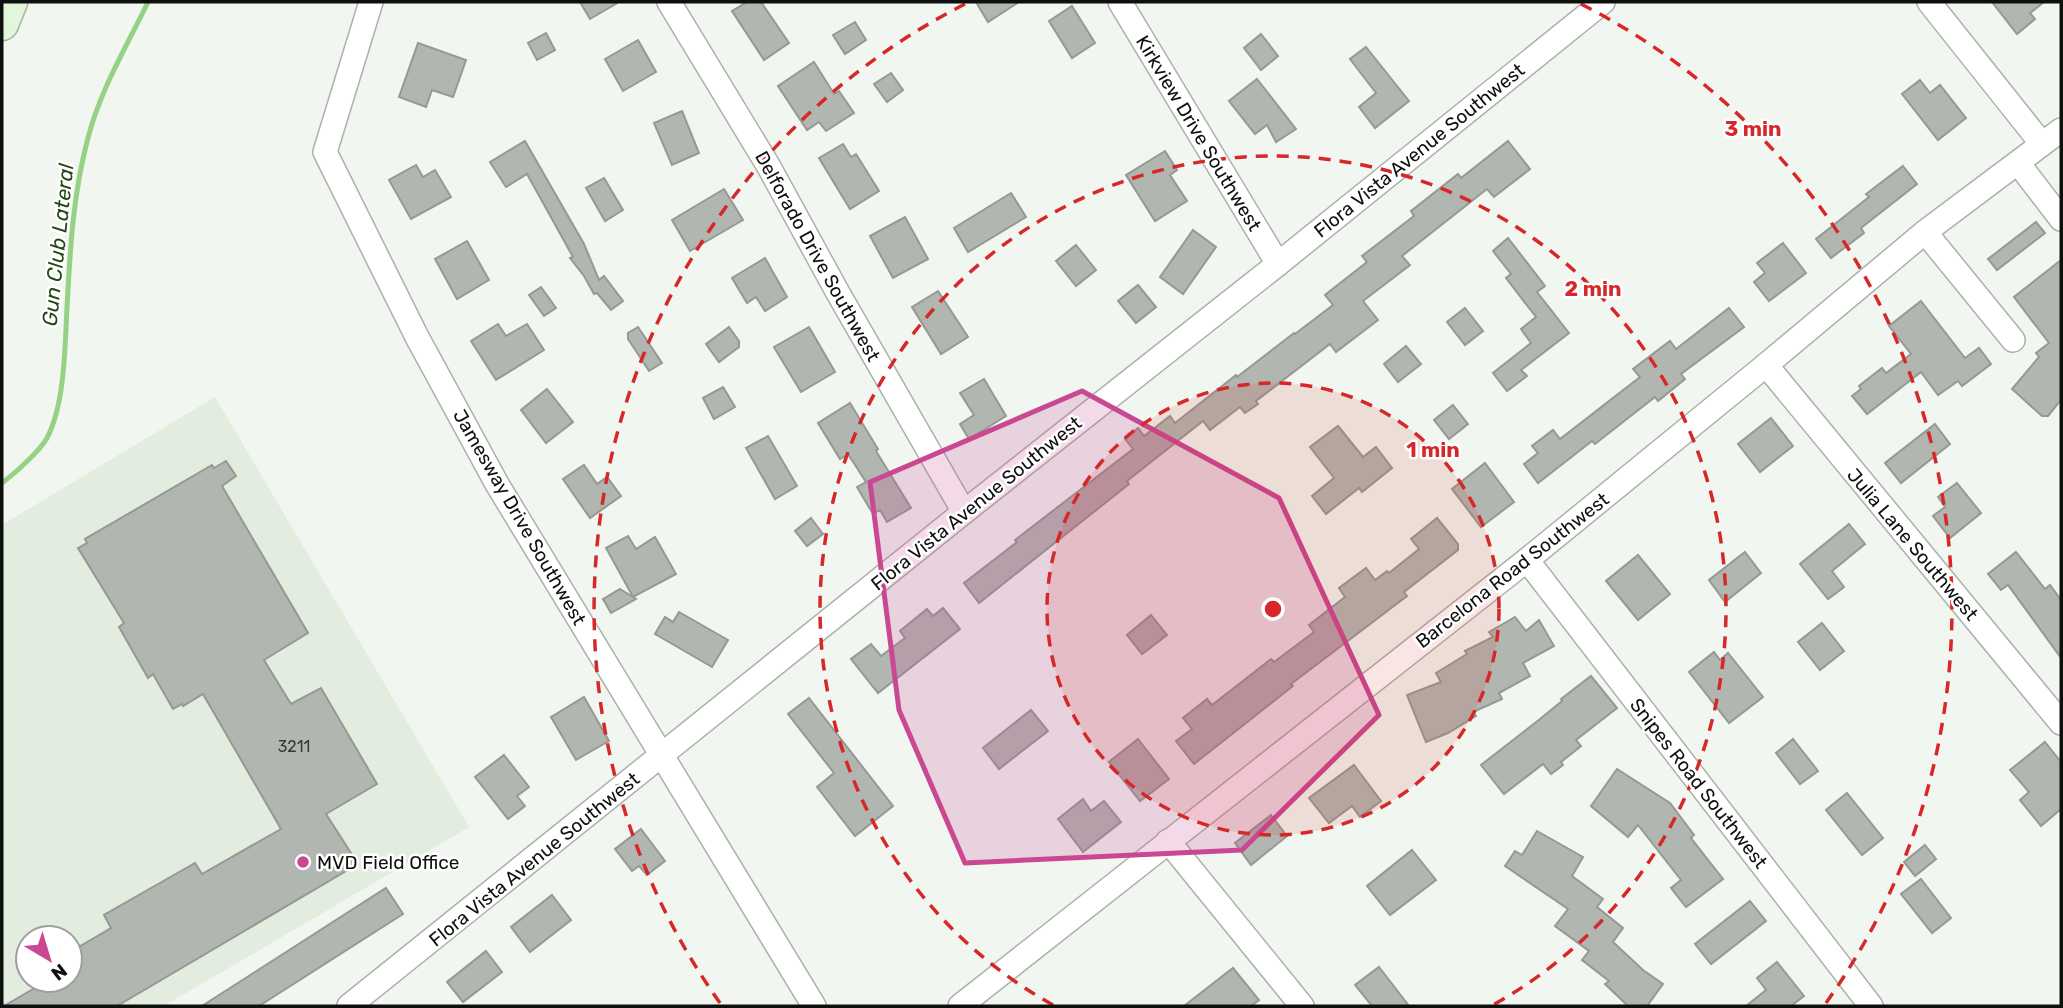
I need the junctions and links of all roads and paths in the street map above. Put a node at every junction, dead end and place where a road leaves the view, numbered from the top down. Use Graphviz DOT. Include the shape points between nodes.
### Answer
graph roads {
  1 [pos="11,2"];
  2 [pos="371,2"];
  3 [pos="669,2"];
  4 [pos="1120,2"];
  5 [pos="1603,2"];
  6 [pos="1928,2"];
  7 [pos="2,24"];
  8 [pos="2061,130"];
  9 [pos="2042,144"];
  10 [pos="2018,163"];
  11 [pos="2059,213"];
  12 [pos="1925,232"];
  13 [pos="1278,264"];
  14 [pos="2013,340"];
  15 [pos="1766,365"];
  16 [pos="964,512"];
  17 [pos="1527,560"];
  18 [pos="2061,723"];
  19 [pos="663,755"];
  20 [pos="1168,841"];
  21 [pos="349,1006"];
  22 [pos="814,1006"];
  23 [pos="960,1006"];
  24 [pos="1302,1006"];
  25 [pos="1871,1006"];
  1 -- 7 [label="main road"];
  2 -- 19 [label="street, Jamesway Drive Southwest" via="325,152 497,484"];
  3 -- 16 [label="street, Delforado Drive Southwest" via="769,167"];
  4 -- 13 [label="street, Kirkview Drive Southwest"];
  5 -- 13 [label="street, Flora Vista Avenue Southwest"];
  6 -- 9 [label="street"];
  8 -- 9 [label="street, Barcelona Road Southwest"];
  9 -- 10 [label="street, Barcelona Road Southwest"];
  10 -- 11 [label="street"];
  10 -- 12 [label="street, Barcelona Road Southwest"];
  12 -- 14 [label="street"];
  12 -- 15 [label="street, Barcelona Road Southwest"];
  13 -- 16 [label="street, Flora Vista Avenue Southwest"];
  15 -- 17 [label="street, Barcelona Road Southwest"];
  15 -- 18 [label="street, Julia Lane Southwest"];
  16 -- 19 [label="street, Flora Vista Avenue Southwest"];
  17 -- 20 [label="street, Barcelona Road Southwest"];
  17 -- 25 [label="street, Snipes Road Southwest"];
  19 -- 21 [label="street, Flora Vista Avenue Southwest"];
  19 -- 22 [label="street, Jamesway Drive Southwest"];
  20 -- 23 [label="street, Barcelona Road Southwest"];
  20 -- 24 [label="street"];
}
